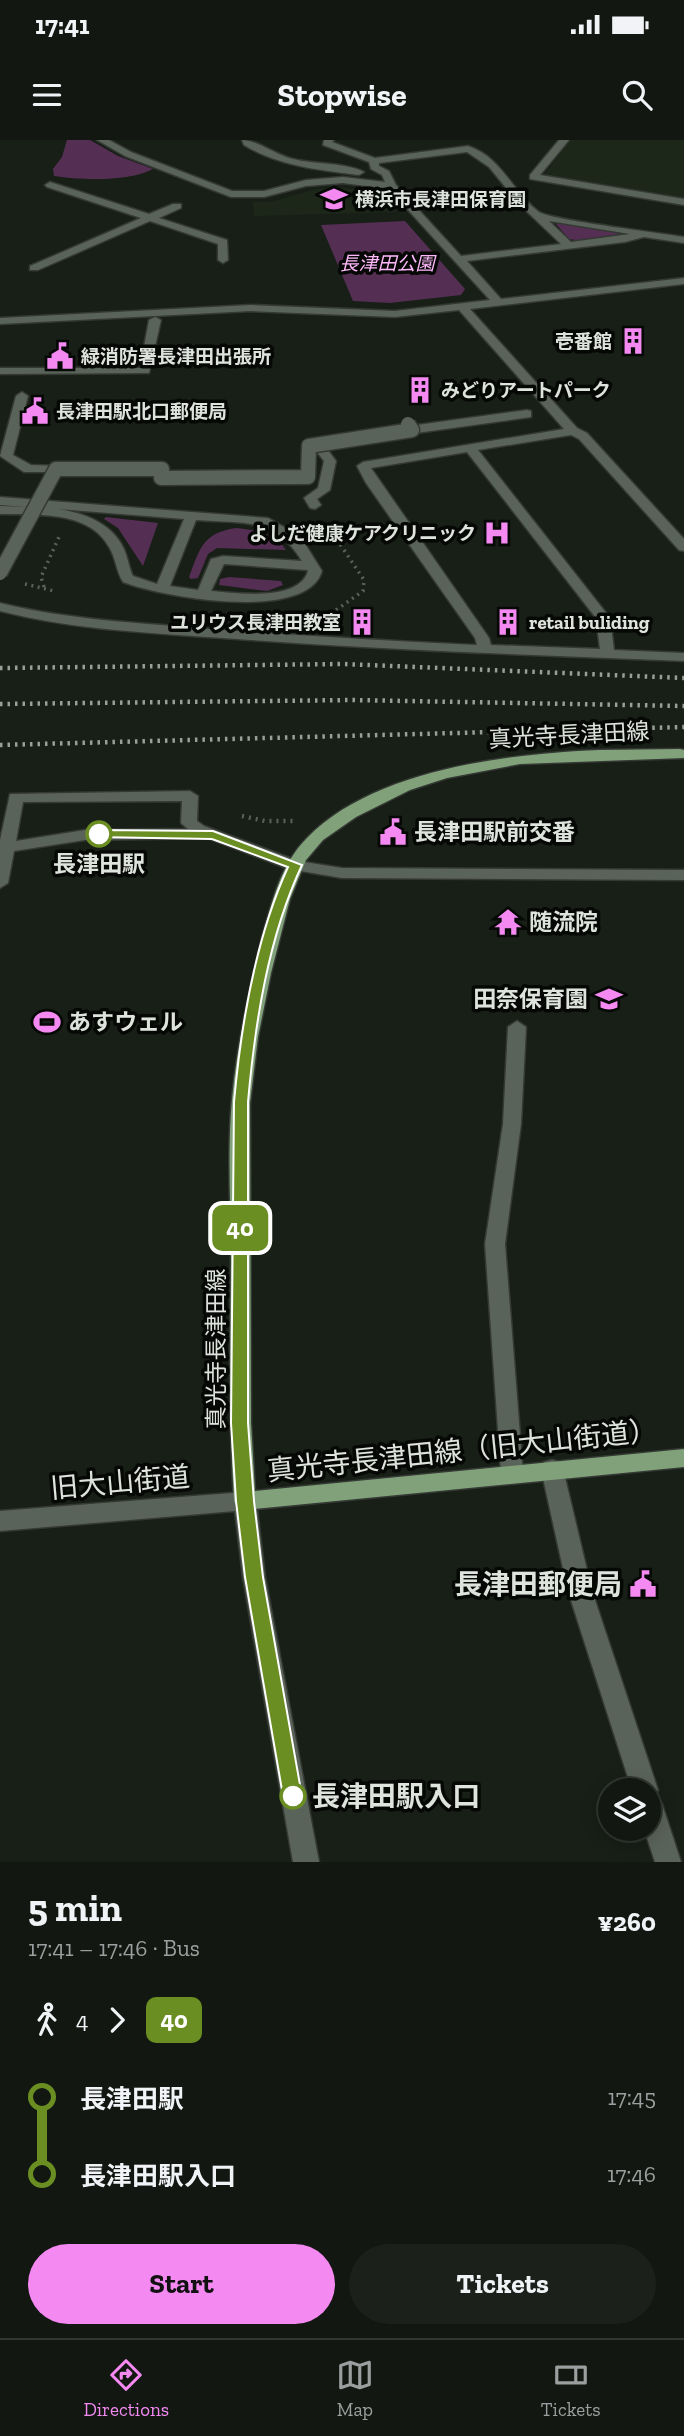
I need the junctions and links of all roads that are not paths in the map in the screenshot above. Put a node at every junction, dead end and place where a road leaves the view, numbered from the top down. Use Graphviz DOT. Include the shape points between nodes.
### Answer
graph roads {
  1 [pos="102,140"];
  2 [pos="247,140"];
  3 [pos="329,140"];
  4 [pos="564,140"];
  5 [pos="405,144"];
  6 [pos="414,155"];
  7 [pos="374,161"];
  8 [pos="387,175"];
  9 [pos="533,177"];
  10 [pos="506,178"];
  11 [pos="50,185"];
  12 [pos="392,186"];
  13 [pos="684,202"];
  14 [pos="177,206"];
  15 [pos="541,217"];
  16 [pos="150,218"];
  17 [pos="642,233"];
  18 [pos="684,240"];
  19 [pos="569,246"];
  20 [pos="460,259"];
  21 [pos="223,260"];
  22 [pos="34,268"];
  23 [pos="684,281"];
  24 [pos="499,303"];
  25 [pos="463,308"];
  26 [pos="155,320"];
  27 [pos="0,321"];
  28 [pos="0,371"];
  29 [pos="22,396"];
  30 [pos="527,414"];
  31 [pos="408,424"];
  32 [pos="573,431"];
  33 [pos="470,448"];
  34 [pos="56,469"];
  35 [pos="0,501"];
  36 [pos="314,505"];
  37 [pos="0,510"];
  38 [pos="192,515"];
  39 [pos="684,547"];
  40 [pos="312,566"];
  41 [pos="4,572"];
  42 [pos="162,588"];
  43 [pos="203,593"];
  44 [pos="0,607"];
  45 [pos="485,649"];
  46 [pos="607,653"];
  47 [pos="684,657"];
  48 [pos="680,754"];
  49 [pos="213,835"];
  50 [pos="3,848"];
  51 [pos="295,865"];
  52 [pos="684,875"];
  53 [pos="0,883"];
  54 [pos="517,1027"];
  55 [pos="684,1458"];
  56 [pos="552,1469"];
  57 [pos="512,1473"];
  58 [pos="245,1501"];
  59 [pos="0,1521"];
  60 [pos="641,1778"];
  61 [pos="661,1841"];
  62 [pos="306,1862"];
  63 [pos="668,1862"];
  1 -- 12 [label="street" via="231,194 264,194 306,183 344,180"];
  2 -- 8 [label="street" via="259,152 295,162"];
  3 -- 7 [label="street" via="326,143"];
  4 -- 9 [label="street"];
  5 -- 6 [label="street"];
  6 -- 7 [label="street"];
  6 -- 10 [label="street" via="468,149 480,153"];
  7 -- 8 [label="street" via="374,167"];
  8 -- 12 [label="street"];
  9 -- 10 [label="street"];
  9 -- 13 [label="street"];
  10 -- 15 [label="street"];
  11 -- 16 [label="street"];
  12 -- 20 [label="street"];
  14 -- 16 [label="street"];
  15 -- 17 [label="street"];
  15 -- 19 [label="street"];
  16 -- 21 [label="street" via="223,242"];
  16 -- 22 [label="street"];
  17 -- 18 [label="street"];
  17 -- 19 [label="street"];
  19 -- 20 [label="street"];
  20 -- 24 [label="street"];
  23 -- 24 [label="street"];
  24 -- 25 [label="street"];
  25 -- 27 [label="street" via="387,314 251,308"];
  25 -- 32 [label="street"];
  26 -- 28 [label="street" via="145,371"];
  29 -- 34 [label="street" via="6,456 28,469"];
  30 -- 36 [label="street" via="316,443 330,461 324,489 310,498"];
  31 -- 34 [label="street, bridge" via="412,430 309,446 308,477 162,478 162,469"];
  32 -- 33 [label="street"];
  32 -- 39 [label="street"];
  33 -- 45 [label="street" via="363,466 482,638"];
  33 -- 46 [label="street" via="603,618"];
  34 -- 41 [label="street, bridge"];
  35 -- 38 [label="street"];
  37 -- 42 [label="street" via="61,514 88,522 113,541 128,579"];
  38 -- 40 [label="street" via="268,522 295,539"];
  38 -- 42 [label="street"];
  40 -- 43 [label="street" via="314,578 290,594"];
  40 -- 43 [label="street" via="223,559 216,562"];
  42 -- 43 [label="street"];
  44 -- 45 [label="street" via="104,625"];
  45 -- 46 [label="street"];
  46 -- 47 [label="street"];
  48 -- 51 [label="main road, 真光寺長津田線" via="518,758 436,775 352,812 311,843"];
  49 -- 50 [label="street" via="85,835"];
  49 -- 50 [label="street" via="189,823 190,796 16,797"];
  49 -- 51 [label="street"];
  50 -- 53 [label="street"];
  51 -- 52 [label="street" via="368,874"];
  51 -- 58 [label="main road, 真光寺長津田線" via="283,892 257,991 241,1102 240,1423"];
  54 -- 57 [label="street" via="512,1124 495,1244"];
  55 -- 56 [label="main road, 真光寺長津田線（旧大山街道）"];
  56 -- 57 [label="main road, 真光寺長津田線（旧大山街道）"];
  56 -- 60 [label="street" via="580,1591"];
  57 -- 58 [label="main road, 真光寺長津田線（旧大山街道）"];
  58 -- 59 [label="street, 旧大山街道"];
  58 -- 62 [label="street"];
  61 -- 63 [label="street"];
}
